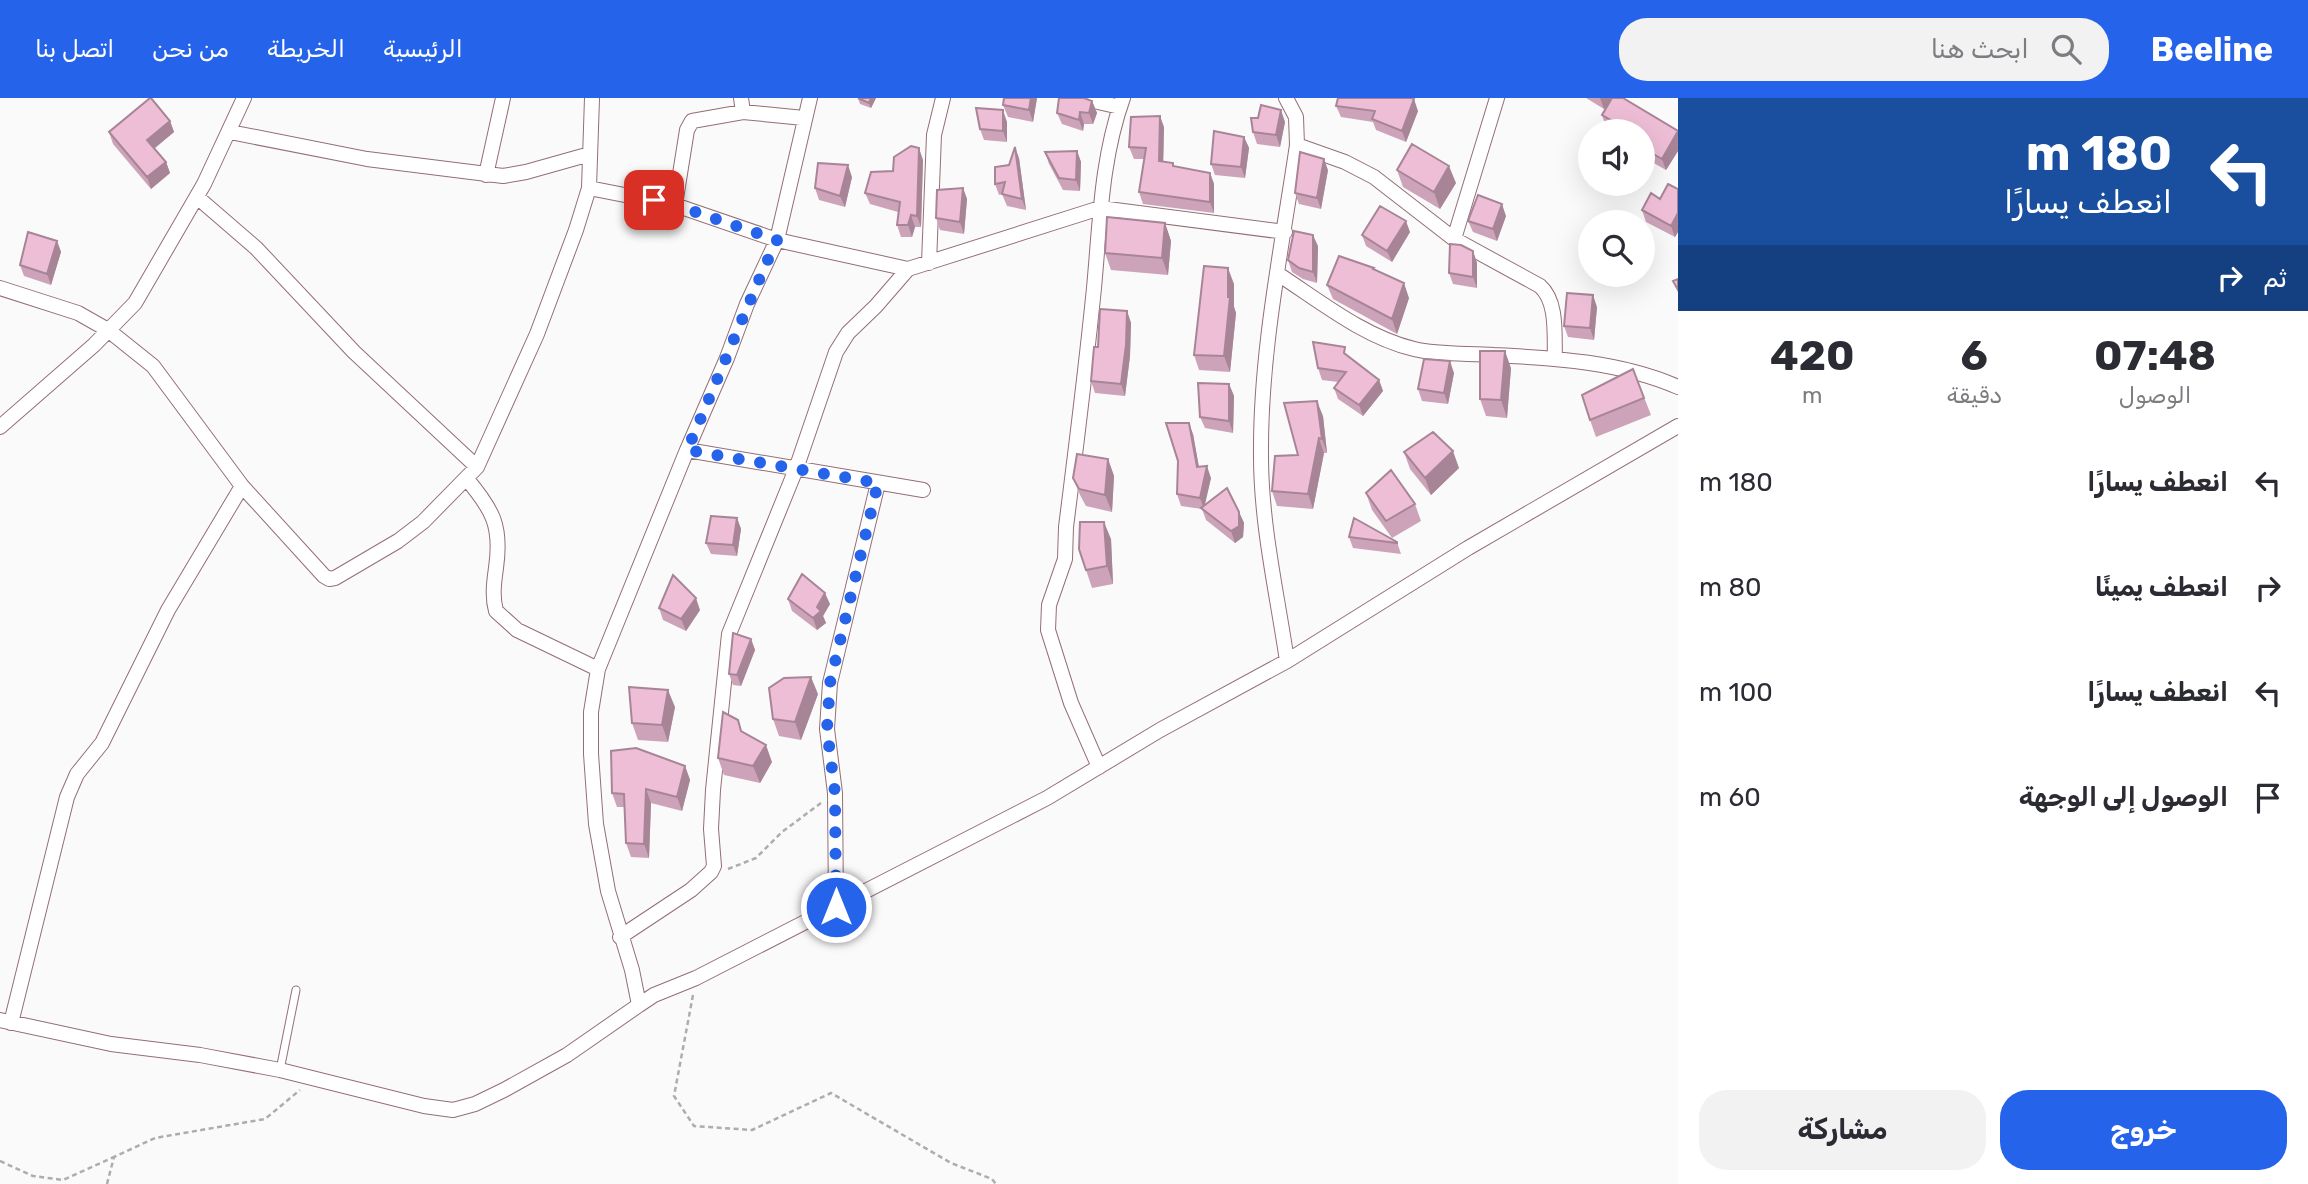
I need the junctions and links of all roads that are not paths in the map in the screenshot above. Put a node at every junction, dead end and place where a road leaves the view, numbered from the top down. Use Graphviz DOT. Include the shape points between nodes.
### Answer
graph roads {
  1 [pos="244,98"];
  2 [pos="503,98"];
  3 [pos="592,98"];
  4 [pos="810,98"];
  5 [pos="943,98"];
  6 [pos="1080,98"];
  7 [pos="1286,98"];
  8 [pos="1497,98"];
  9 [pos="1122,103"];
  10 [pos="742,105"];
  11 [pos="804,118"];
  12 [pos="230,132"];
  13 [pos="1297,145"];
  14 [pos="590,153"];
  15 [pos="486,175"];
  16 [pos="589,188"];
  17 [pos="197,197"];
  18 [pos="675,205"];
  19 [pos="1100,208"];
  20 [pos="1284,232"];
  21 [pos="1454,239"];
  22 [pos="777,240"];
  23 [pos="929,263"];
  24 [pos="908,269"];
  25 [pos="1278,274"];
  26 [pos="0,288"];
  27 [pos="108,330"];
  28 [pos="1555,358"];
  29 [pos="1678,387"];
  30 [pos="1678,426"];
  31 [pos="0,428"];
  32 [pos="687,450"];
  33 [pos="477,467"];
  34 [pos="796,469"];
  35 [pos="466,478"];
  36 [pos="878,483"];
  37 [pos="242,486"];
  38 [pos="923,490"];
  39 [pos="1287,661"];
  40 [pos="598,669"];
  41 [pos="1099,767"];
  42 [pos="836,907"];
  43 [pos="620,937"];
  44 [pos="296,990"];
  45 [pos="639,1005"];
  46 [pos="6,1021"];
  47 [pos="280,1070"];
  1 -- 12 [label="street"];
  2 -- 15 [label="street"];
  3 -- 14 [label="street"];
  4 -- 11 [label="street"];
  5 -- 23 [label="street" via="934,135"];
  6 -- 9 [label="street"];
  7 -- 13 [label="street" via="1296,117"];
  8 -- 21 [label="street"];
  9 -- 19 [label="street"];
  10 -- 11 [label="street"];
  10 -- 18 [label="street" via="689,124"];
  11 -- 22 [label="street"];
  12 -- 15 [label="street" via="367,159"];
  12 -- 17 [label="street"];
  13 -- 20 [label="street"];
  13 -- 21 [label="street" via="1374,177"];
  14 -- 15 [label="street" via="514,175"];
  14 -- 16 [label="street"];
  16 -- 18 [label="street"];
  16 -- 33 [label="street" via="537,334"];
  17 -- 27 [label="street" via="148,284"];
  17 -- 33 [label="street" via="256,248 354,352"];
  18 -- 22 [label="street"];
  19 -- 20 [label="street"];
  19 -- 23 [label="street"];
  19 -- 41 [label="street" via="1067,549 1047,623 1071,703"];
  20 -- 25 [label="street"];
  21 -- 28 [label="street" via="1546,292 1551,302"];
  22 -- 24 [label="street"];
  22 -- 32 [label="street"];
  23 -- 24 [label="street"];
  24 -- 34 [label="street" via="836,352"];
  25 -- 28 [label="street" via="1376,335 1406,347"];
  25 -- 39 [label="street" via="1261,456 1268,551"];
  26 -- 27 [label="street" via="78,313"];
  27 -- 31 [label="street"];
  27 -- 37 [label="street" via="159,373"];
  28 -- 29 [label="street" via="1642,374"];
  30 -- 39 [label="street" via="1468,548"];
  32 -- 34 [label="street"];
  32 -- 40 [label="street"];
  33 -- 35 [label="street"];
  34 -- 36 [label="street"];
  34 -- 43 [label="street" via="729,634 713,790 715,858 711,872"];
  35 -- 37 [label="street" via="398,541 333,579 324,576"];
  35 -- 40 [label="street" via="496,520 496,611 517,630"];
  36 -- 38 [label="street"];
  36 -- 42 [label="street" via="830,683 827,729 835,793"];
  37 -- 46 [label="street" via="168,610 103,743 72,784"];
  39 -- 41 [label="street"];
  40 -- 43 [label="street" via="592,712 593,791 601,862"];
  41 -- 42 [label="street"];
  42 -- 45 [label="street"];
  43 -- 45 [label="street"];
  44 -- 47 [label="lane"];
  45 -- 47 [label="street" via="567,1055 462,1109 424,1106"];
  46 -- 47 [label="street" via="111,1044"];
}
